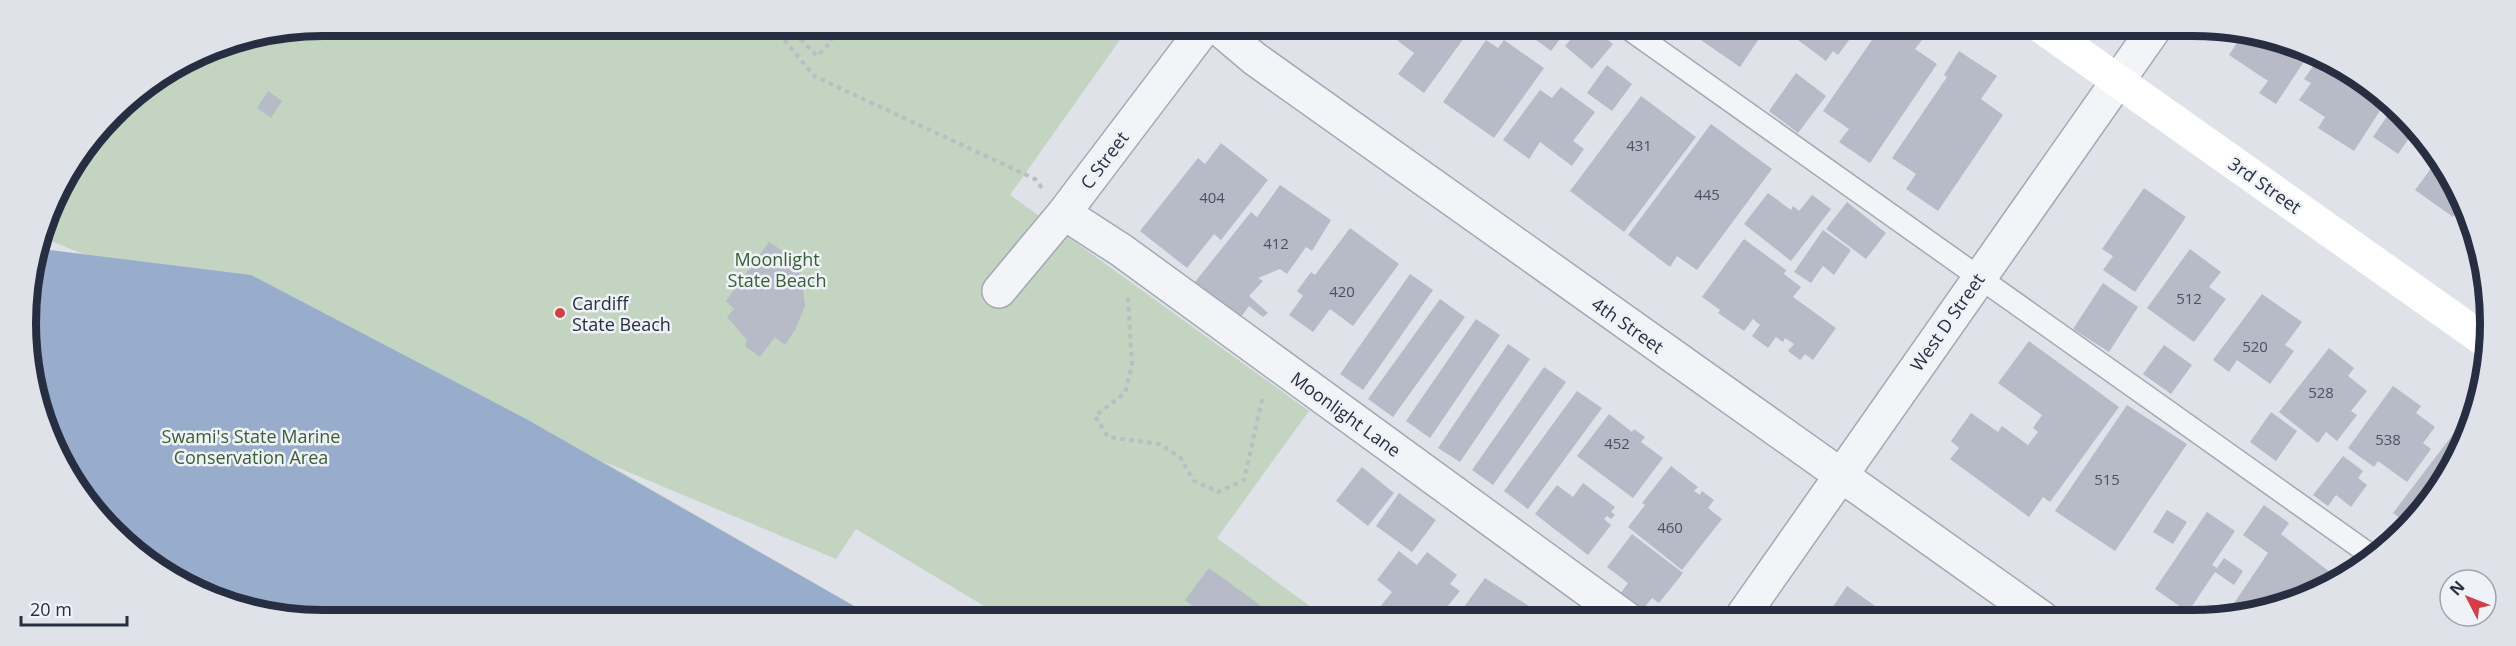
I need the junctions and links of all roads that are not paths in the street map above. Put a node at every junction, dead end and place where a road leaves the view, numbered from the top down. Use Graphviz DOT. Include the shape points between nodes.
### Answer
graph roads {
  1 [pos="1199,36"];
  2 [pos="1228,36"];
  3 [pos="1639,36"];
  4 [pos="2054,36"];
  5 [pos="2149,36"];
  6 [pos="2118,81"];
  7 [pos="1064,213"];
  8 [pos="1977,278"];
  9 [pos="999,291"];
  10 [pos="2479,337"];
  11 [pos="1839,476"];
  12 [pos="2366,552"];
  13 [pos="1615,610"];
  14 [pos="1747,610"];
  15 [pos="2031,610"];
  1 -- 7 [label="street, C Street"];
  2 -- 11 [label="street, 4th Street"];
  3 -- 8 [label="lane"];
  4 -- 6 [label="main road, 3rd Street"];
  5 -- 6 [label="street, West D Street"];
  6 -- 8 [label="street, West D Street"];
  6 -- 10 [label="main road, 3rd Street"];
  7 -- 9 [label="street, C Street"];
  7 -- 13 [label="street, Moonlight Lane" via="1121,250"];
  8 -- 11 [label="street, West D Street"];
  8 -- 12 [label="lane"];
  11 -- 14 [label="street, West D Street"];
  11 -- 15 [label="street, 4th Street"];
}
